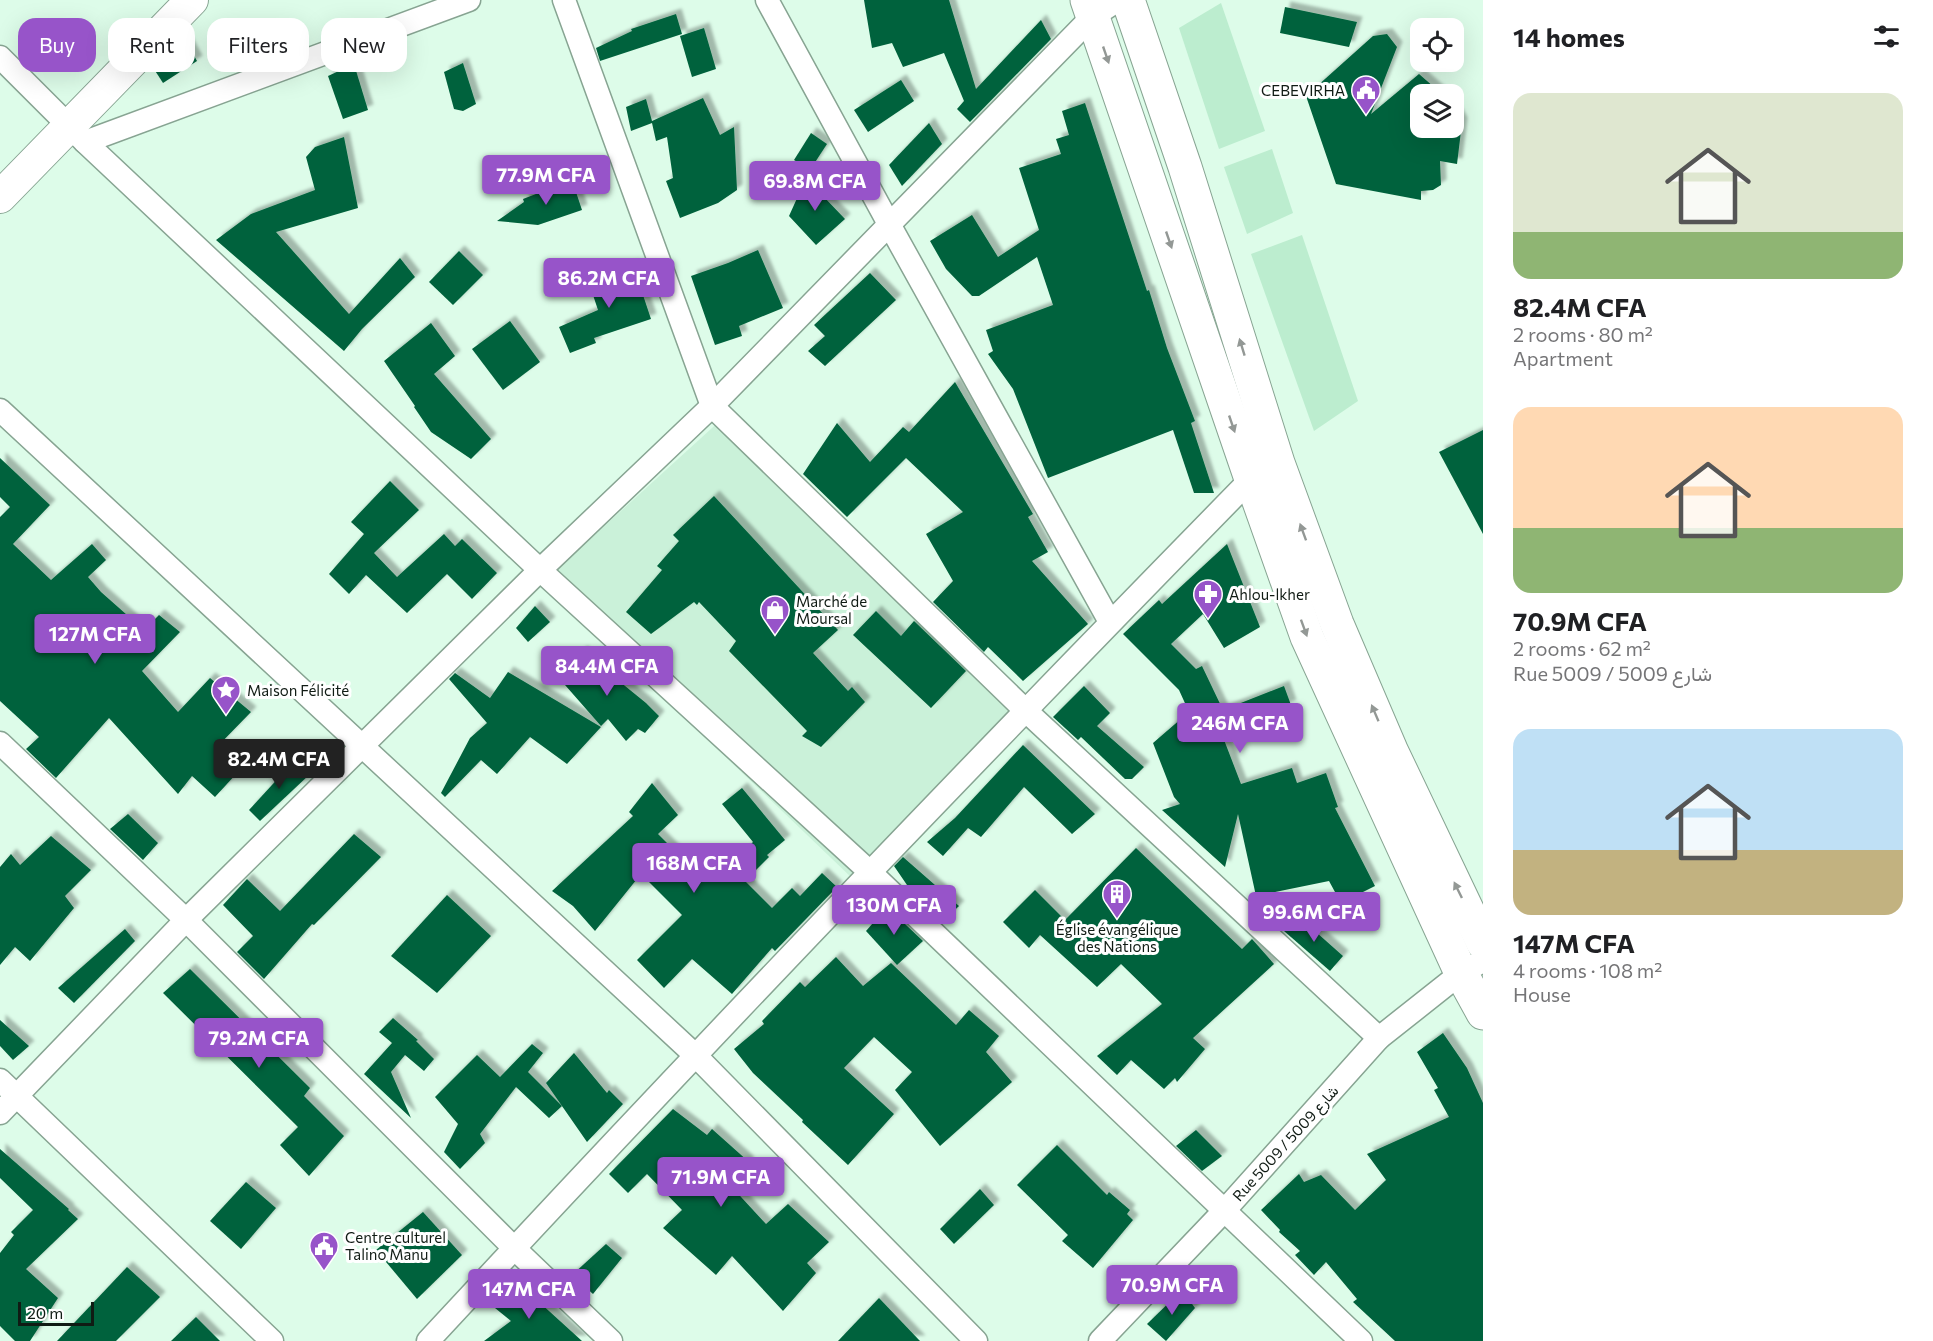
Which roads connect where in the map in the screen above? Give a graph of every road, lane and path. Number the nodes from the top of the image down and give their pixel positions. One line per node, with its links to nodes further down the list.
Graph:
1 (192, 0): 8 (street)
2 (469, 0): 8 (street)
3 (564, 0): 11 (street)
4 (767, 0): 10 (street)
5 (1128, 0): 13 (main road, one-way to 5)
6 (1099, 6): 10 (street); 13 (main road, one-way to 13)
7 (0, 57): 8 (street)
8 (78, 134): 9 (street); 14 (street)
9 (0, 196)
10 (889, 224): 11 (street); 15 (street)
11 (712, 406): 14 (street); 16 (street)
12 (0, 410): 18 (street)
13 (1264, 471): 15 (street); 21 (main road, one-way to 13); 22 (main road, one-way to 22)
14 (540, 570): 18 (street); 19 (street)
15 (1110, 622): 16 (street)
16 (1025, 710): 19 (street); 24 (street)
17 (0, 743): 20 (street)
18 (362, 746): 20 (street); 25 (street)
19 (870, 872): 25 (street); 29 (street)
20 (186, 920): 27 (street); 30 (street)
21 (1483, 943)
22 (1472, 967): 23 (main road); 24 (street, Rue 5009 / شارع 5009)
23 (1483, 1013)
24 (1379, 1038): 29 (street, Rue 5009 / شارع 5009)
25 (695, 1055): 30 (street); 34 (street)
26 (0, 1080): 27 (street)
27 (17, 1096): 28 (street); 31 (street)
28 (0, 1113)
29 (1224, 1211): 35 (street, Rue 5009 / شارع 5009); 36 (street)
30 (514, 1248): 32 (street); 33 (street)
31 (272, 1341)
32 (428, 1341)
33 (611, 1341)
34 (976, 1341)
35 (1100, 1341)
36 (1361, 1341)

